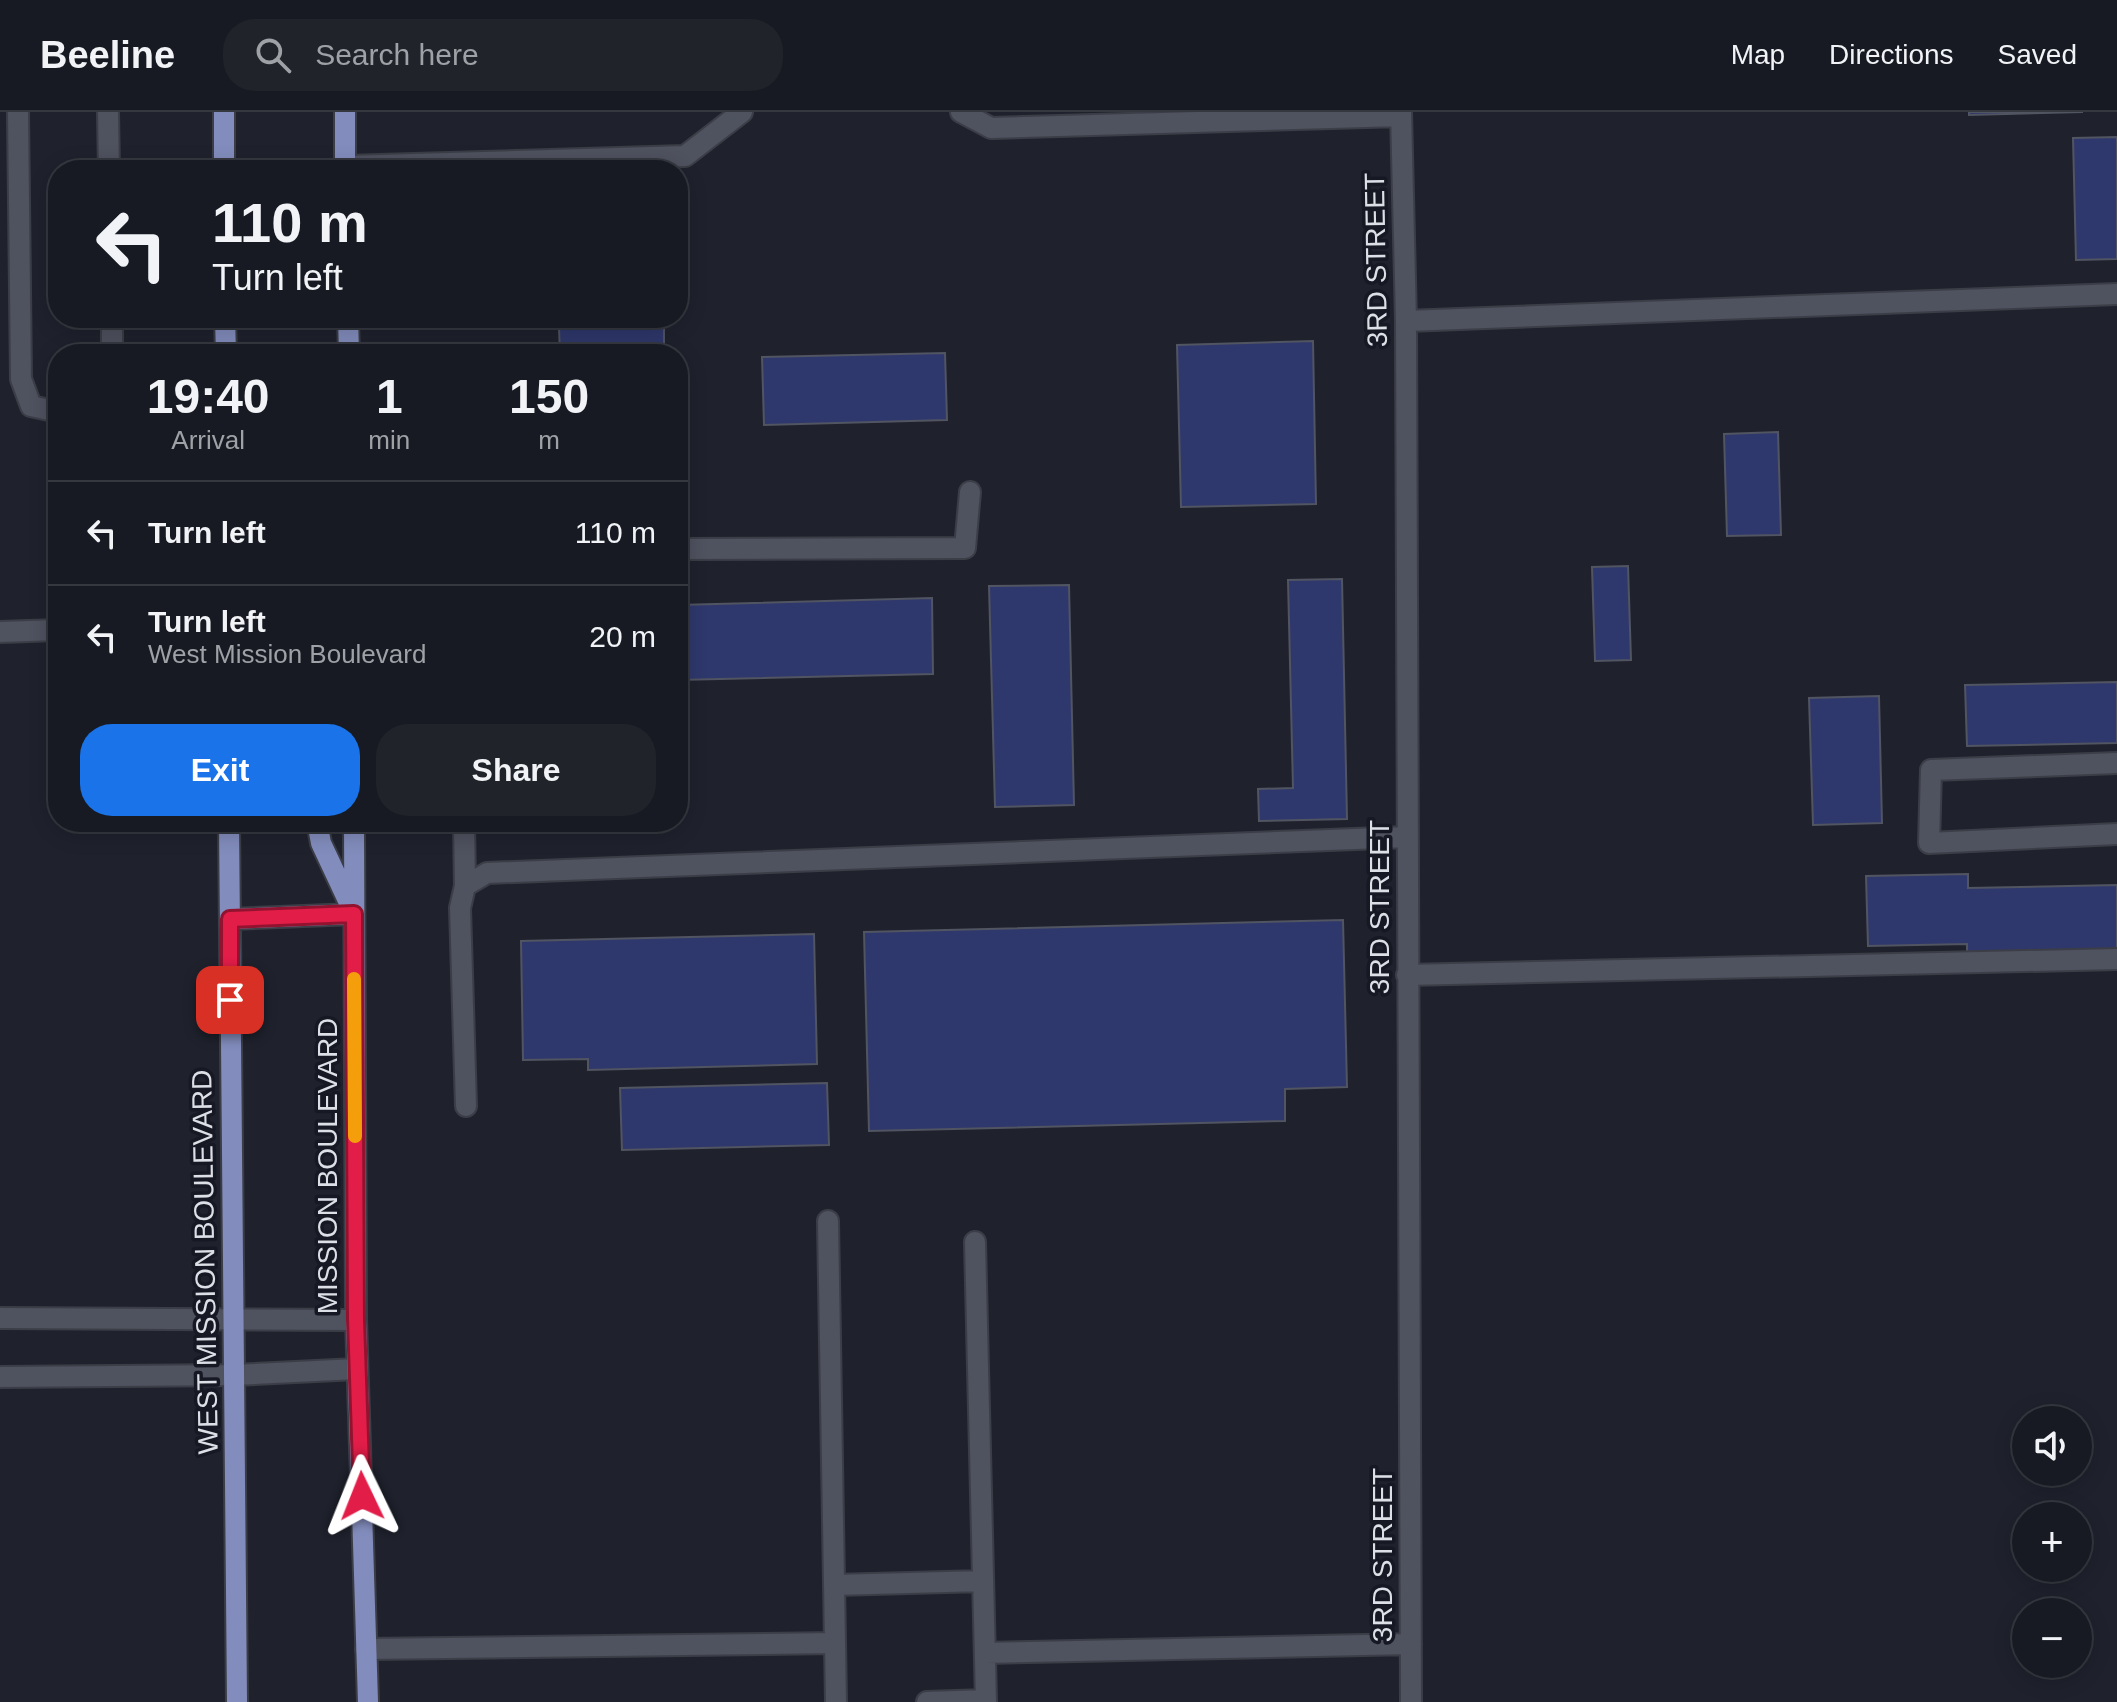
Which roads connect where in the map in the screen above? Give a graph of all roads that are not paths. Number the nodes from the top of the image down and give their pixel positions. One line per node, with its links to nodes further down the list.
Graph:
1 (18, 112): 14 (street)
2 (108, 112): 8 (street)
3 (224, 112): 9 (main road)
4 (345, 112): 10 (main road)
5 (742, 112): 11 (street)
6 (961, 112): 7 (street)
7 (1401, 114): 13 (street, 3RD STREET)
8 (109, 160)
9 (224, 160)
10 (345, 160)
11 (572, 160)
12 (2117, 294): 13 (street)
13 (1406, 321): 25 (street, 3RD STREET)
14 (48, 410)
15 (970, 492): 16 (street)
16 (688, 549)
17 (48, 630): 18 (street)
18 (0, 632)
19 (2117, 763): 24 (street)
20 (229, 832): 28 (main road, WEST MISSION BOULEVARD)
21 (319, 832): 27 (main road)
22 (354, 832): 27 (main road, MISSION BOULEVARD)
23 (464, 832): 26 (street)
24 (2117, 834)
25 (1407, 837): 26 (street); 30 (street, 3RD STREET)
26 (465, 886): 31 (street)
27 (354, 914): 28 (main road); 36 (main road, MISSION BOULEVARD)
28 (230, 919): 34 (main road, WEST MISSION BOULEVARD)
29 (2117, 959): 30 (street)
30 (1407, 975): 43 (street, 3RD STREET)
31 (466, 1106)
32 (828, 1221): 41 (street)
33 (975, 1242): 40 (street)
34 (233, 1317): 35 (street); 36 (street); 38 (main road, WEST MISSION BOULEVARD)
35 (0, 1318)
36 (356, 1320): 37 (main road, MISSION BOULEVARD)
37 (357, 1369): 38 (street); 44 (main road, MISSION BOULEVARD)
38 (234, 1375): 39 (street); 47 (main road, WEST MISSION BOULEVARD)
39 (0, 1377)
40 (983, 1581): 41 (street); 45 (street)
41 (834, 1585): 42 (street)
42 (835, 1643): 44 (street); 49 (street)
43 (1411, 1644): 45 (street); 51 (street, 3RD STREET)
44 (366, 1649): 48 (main road, MISSION BOULEVARD)
45 (985, 1653): 46 (street)
46 (986, 1701): 50 (street)
47 (237, 1702)
48 (368, 1702)
49 (836, 1702)
50 (927, 1702)
51 (1411, 1702)

